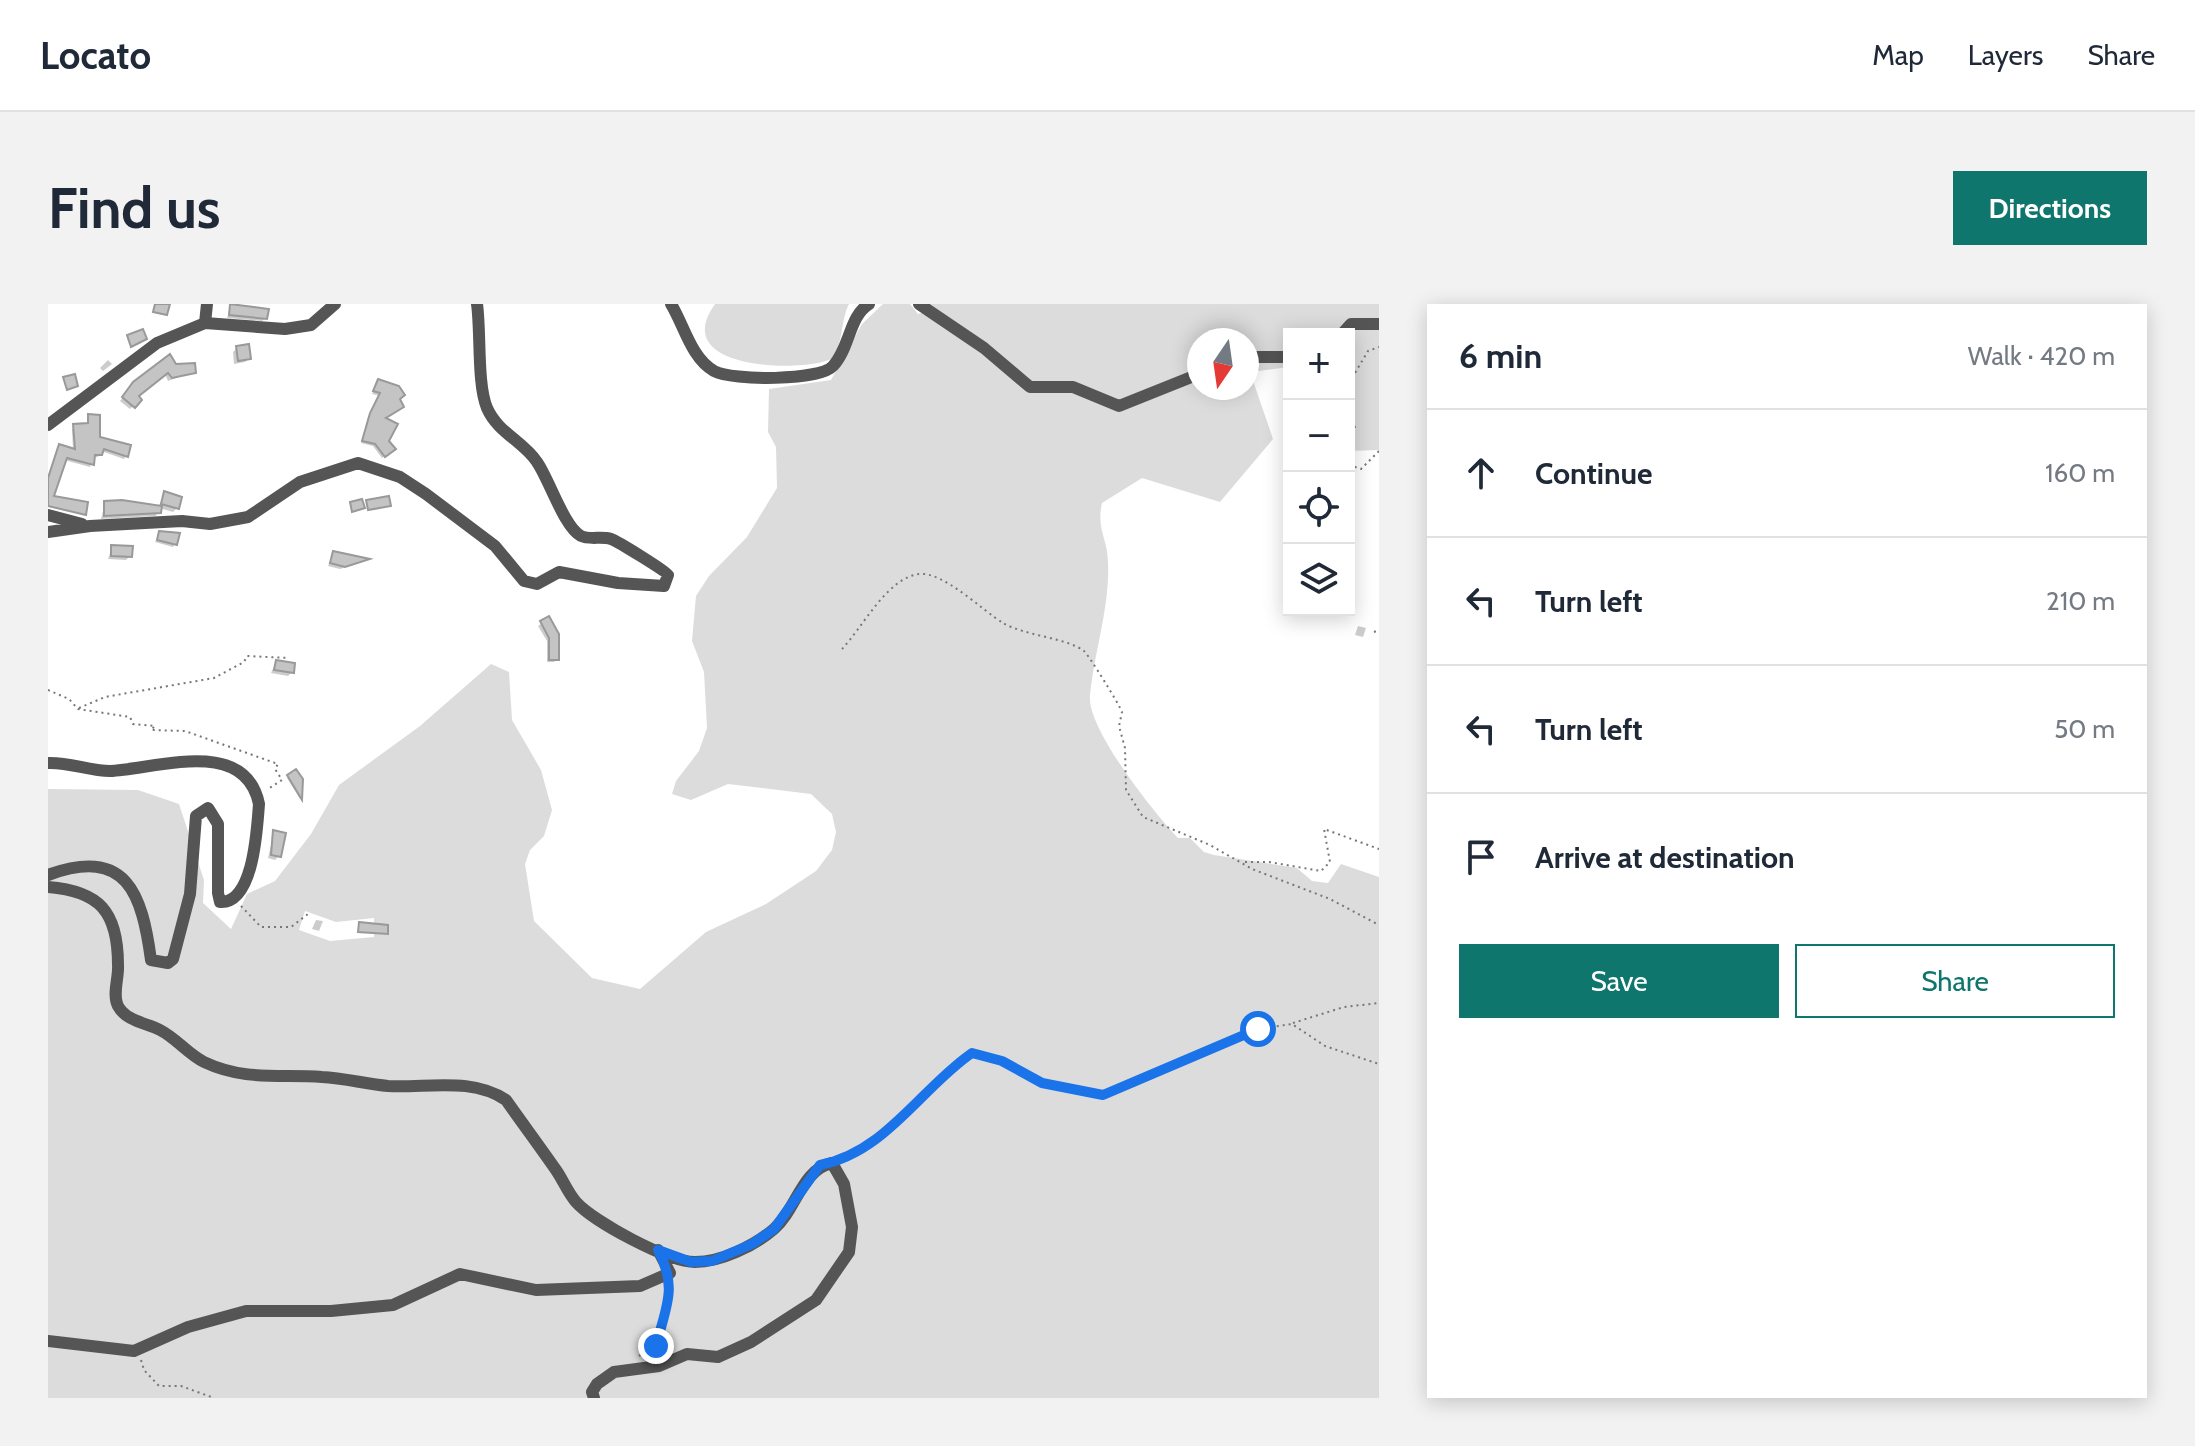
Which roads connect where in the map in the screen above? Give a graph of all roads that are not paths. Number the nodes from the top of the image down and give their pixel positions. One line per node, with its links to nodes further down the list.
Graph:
1 (207, 304): 7 (street)
2 (335, 304): 7 (street)
3 (477, 304): 15 (street)
4 (671, 304): 5 (street)
5 (869, 304)
6 (919, 304): 12 (street)
7 (205, 323): 13 (street)
8 (1379, 324): 9 (street)
9 (1347, 328)
10 (1259, 357): 11 (street)
11 (1283, 357)
12 (1187, 379)
13 (48, 425)
14 (48, 515): 15 (street)
15 (90, 526): 16 (street)
16 (48, 532)
17 (48, 763): 18 (street)
18 (48, 875)
19 (48, 887): 20 (street)
20 (658, 1250): 21 (street); 22 (street)
21 (48, 1341)
22 (594, 1398)

